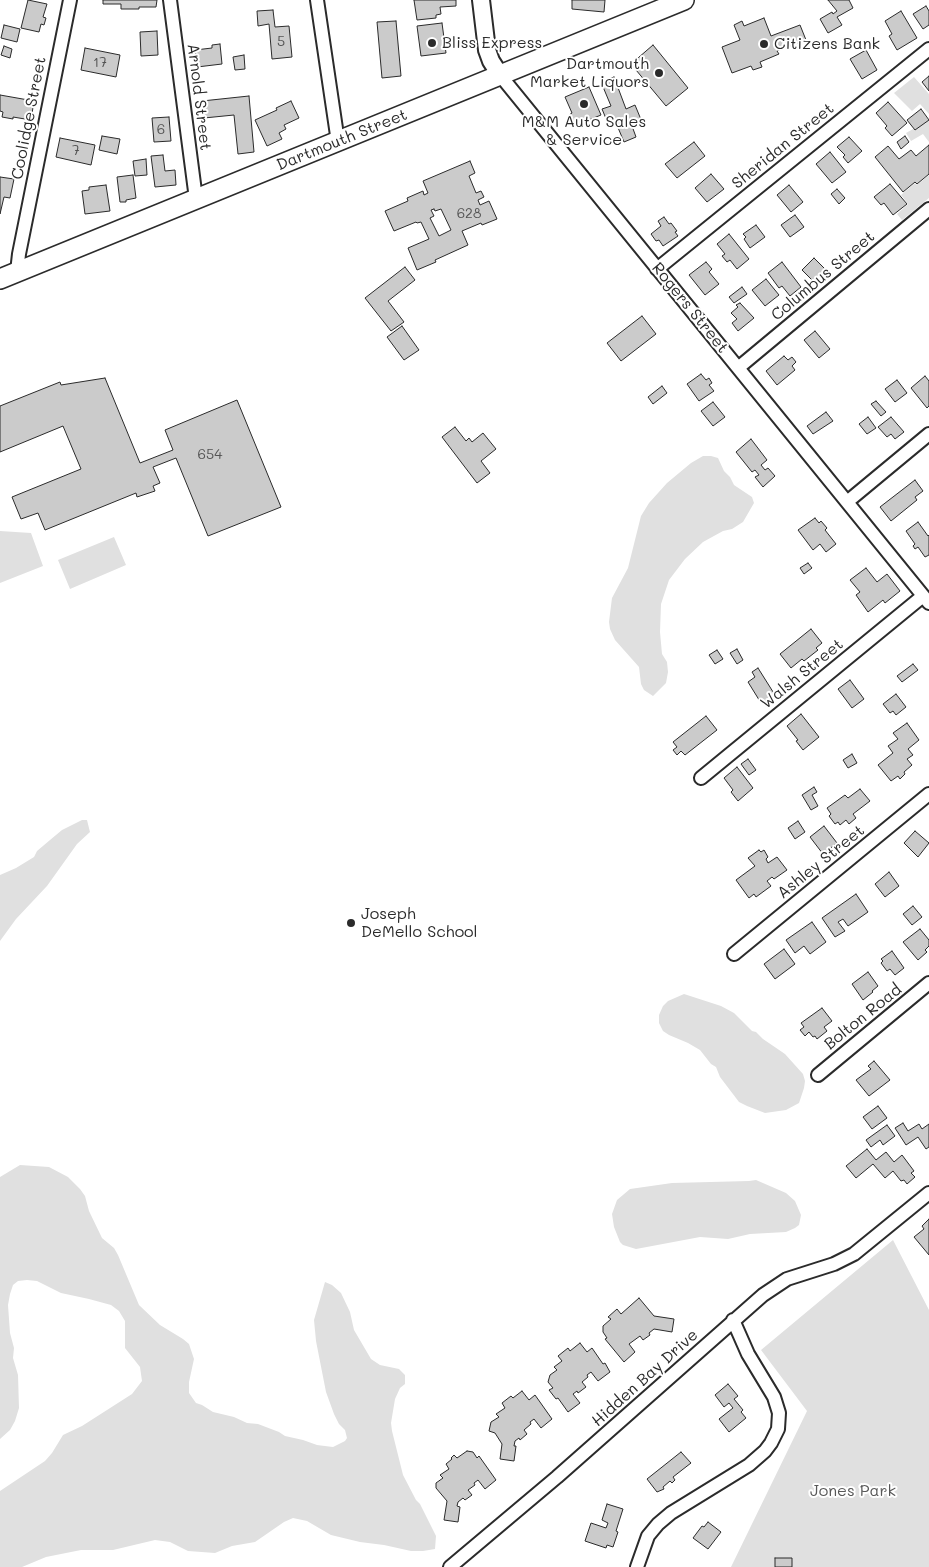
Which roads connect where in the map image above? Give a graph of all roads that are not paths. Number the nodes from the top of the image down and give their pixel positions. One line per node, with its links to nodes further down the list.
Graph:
1 (70, 0): 13 (street, Coolidge Street)
2 (170, 0): 10 (street, Arnold Street)
3 (318, 0): 9 (street)
4 (481, 0): 8 (street, Rogers Street)
5 (684, 0): 6 (main road, Dartmouth Street)
6 (656, 5): 8 (main road, Dartmouth Street)
7 (929, 49): 12 (street, Sheridan Street)
8 (500, 75): 9 (main road, Dartmouth Street); 12 (street, Rogers Street)
9 (338, 142): 10 (main road, Dartmouth Street)
10 (196, 199): 13 (main road, Dartmouth Street)
11 (929, 209): 14 (street, Columbus Street)
12 (658, 269): 14 (street, Rogers Street)
13 (8, 276)
14 (738, 368): 16 (street, Rogers Street)
15 (929, 434): 16 (street)
16 (847, 502): 17 (street, Rogers Street)
17 (926, 599): 18 (street, Walsh Street)
18 (701, 778)
19 (929, 794): 20 (street, Ashley Street)
20 (734, 954)
21 (929, 983): 22 (street, Bolton Road)
22 (818, 1075)
23 (929, 1193): 24 (street, Hidden Bay Drive)
24 (733, 1320): 25 (street, Hidden Bay Drive); 26 (street)
25 (450, 1567)
26 (637, 1567)

